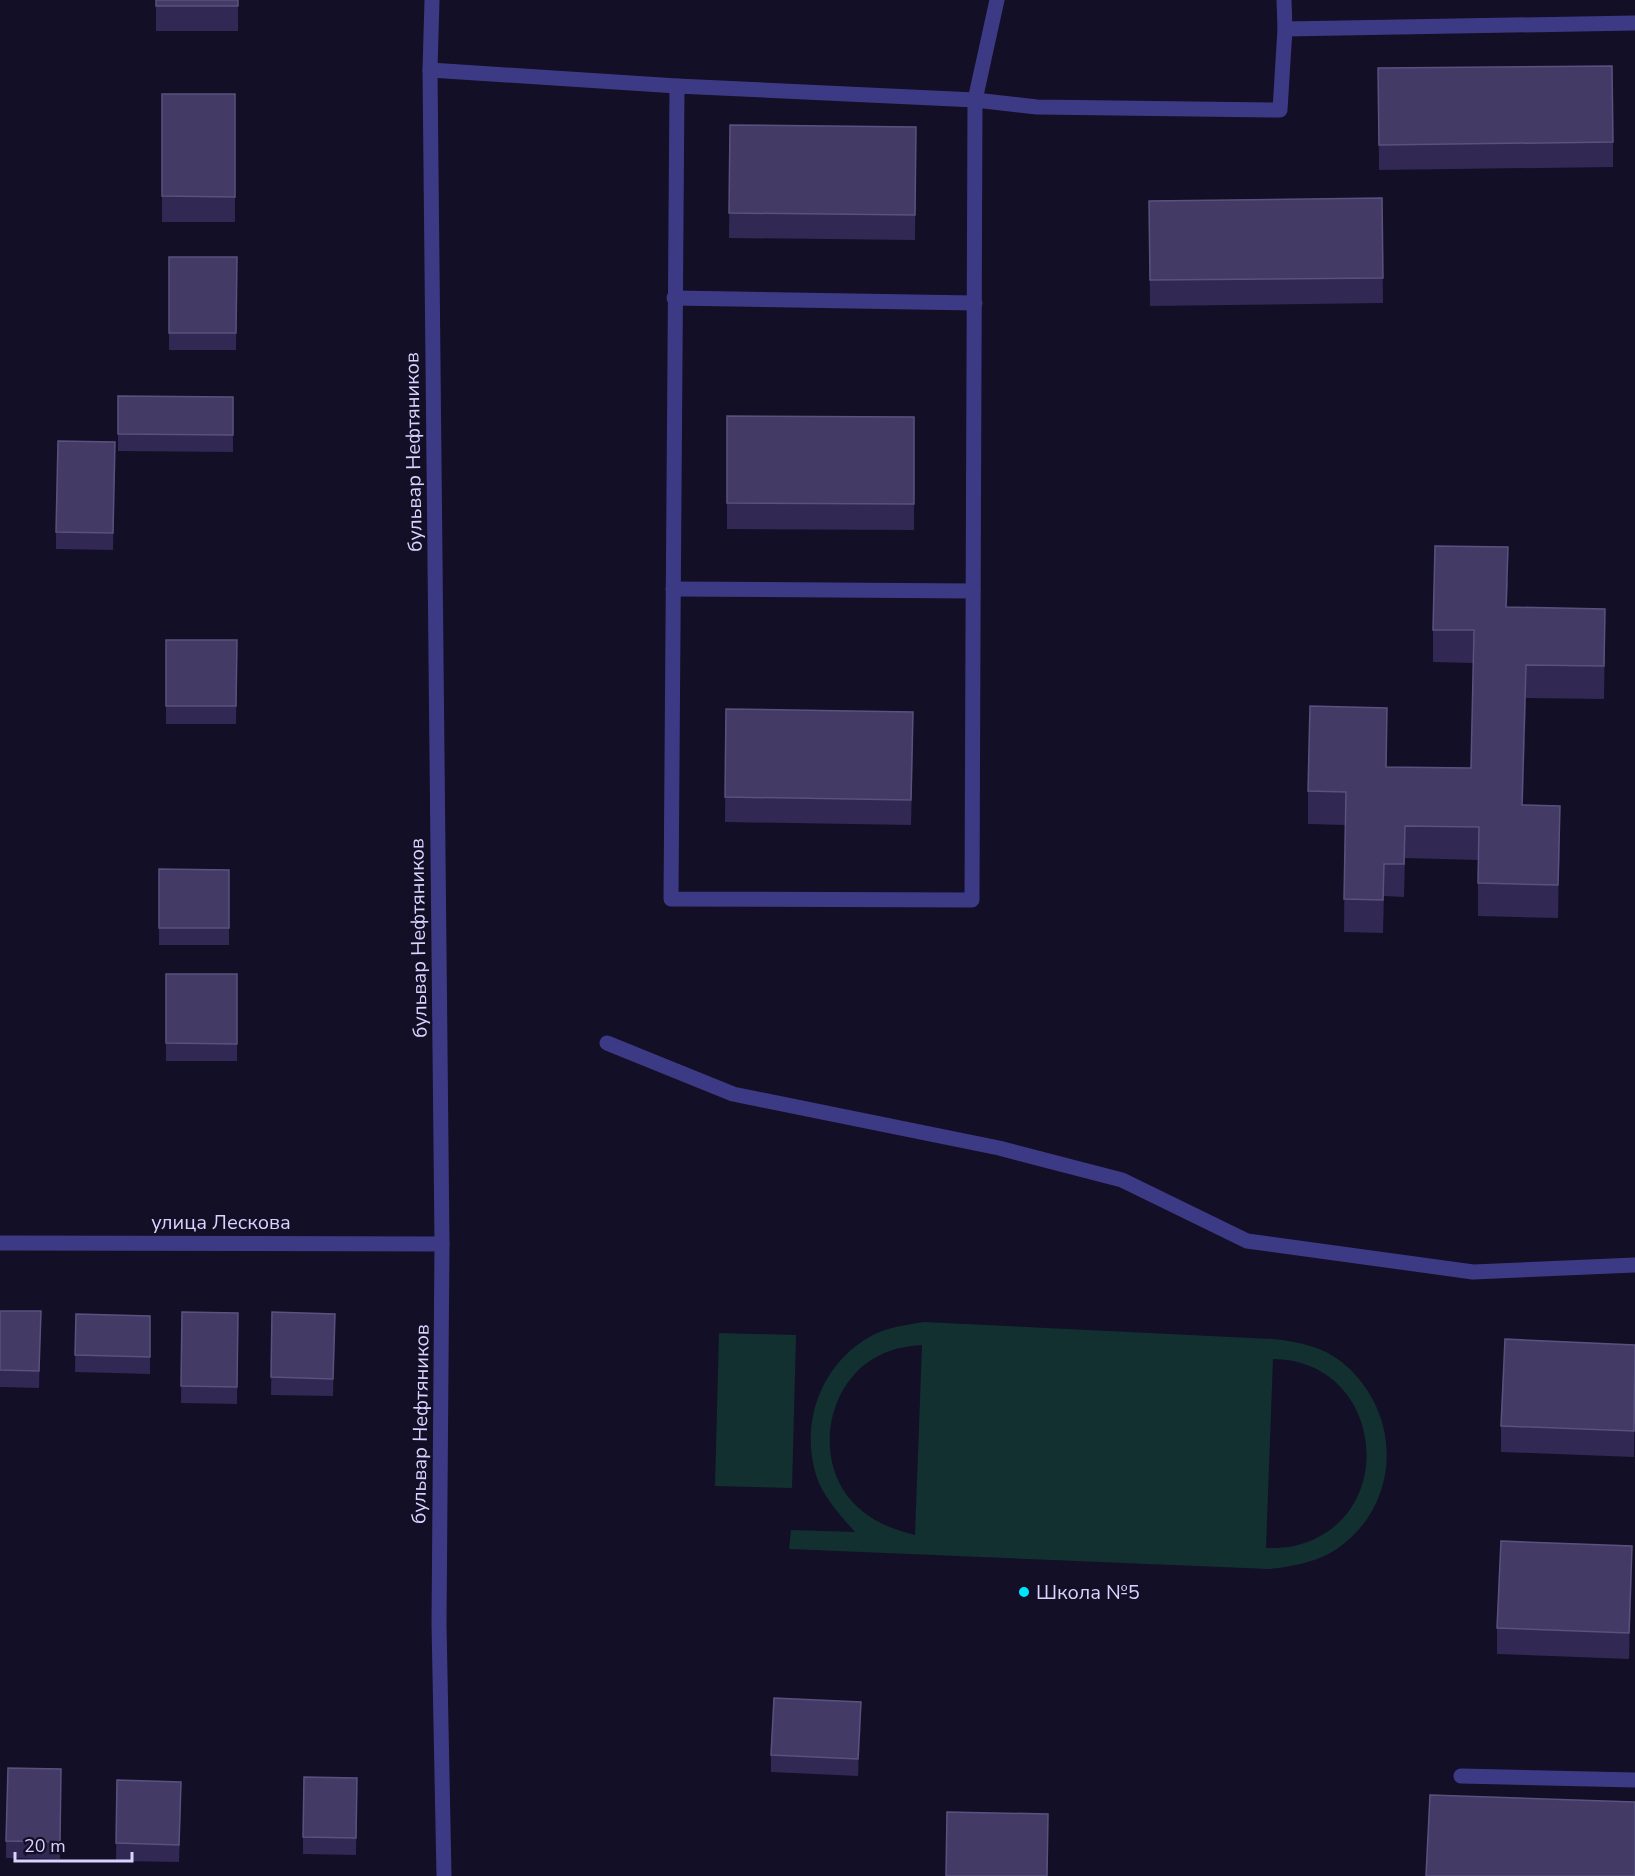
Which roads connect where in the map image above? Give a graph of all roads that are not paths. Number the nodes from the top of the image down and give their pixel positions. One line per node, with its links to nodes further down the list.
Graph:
1 (432, 0): 6 (street, бульвар Нефтяников)
2 (997, 0): 8 (street)
3 (1284, 0): 5 (street)
4 (1635, 23): 5 (street)
5 (1285, 29): 8 (street)
6 (430, 70): 7 (street); 15 (street, бульвар Нефтяников)
7 (676, 86): 8 (street); 9 (street)
8 (975, 100): 10 (street)
9 (674, 298): 10 (street); 11 (street)
10 (975, 303): 12 (street)
11 (673, 590): 12 (street); 12 (street)
12 (973, 591)
13 (607, 1043): 16 (street)
14 (0, 1243): 15 (street, улица Лескова)
15 (442, 1244): 19 (street, бульвар Нефтяников)
16 (1635, 1265)
17 (1461, 1776): 18 (street)
18 (1635, 1780)
19 (444, 1876)

